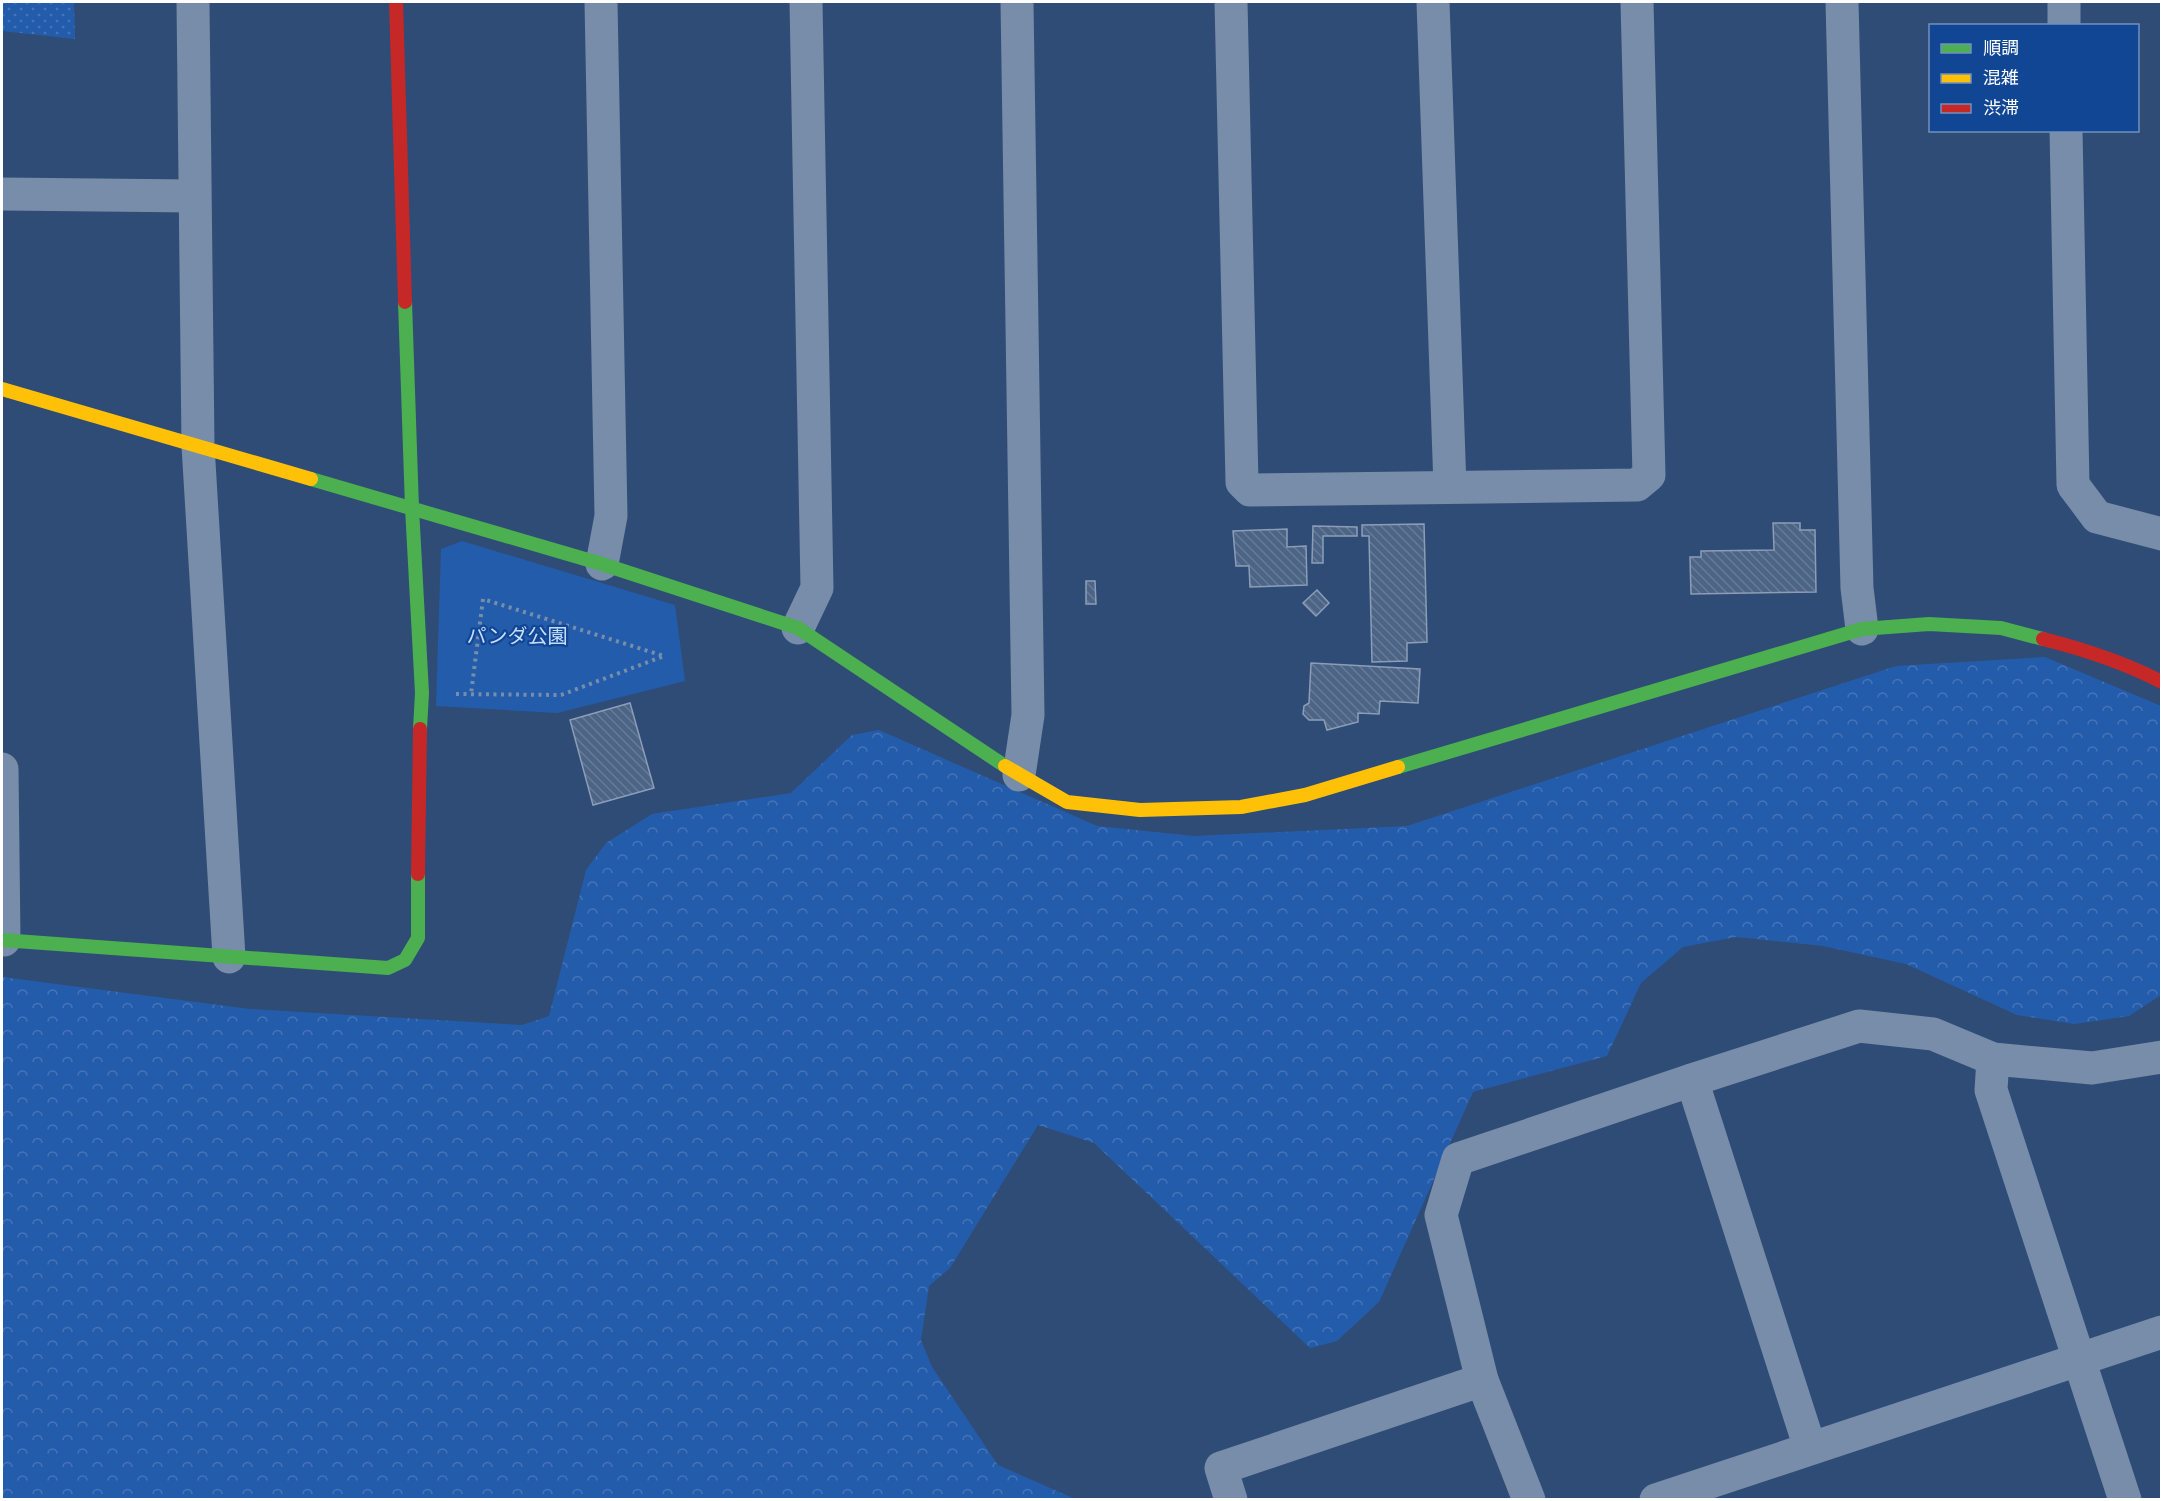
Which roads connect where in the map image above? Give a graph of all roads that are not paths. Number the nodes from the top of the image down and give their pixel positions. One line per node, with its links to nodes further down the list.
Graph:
1 (193, 2): 14 (street)
2 (396, 2): 18 (street)
3 (601, 2): 20 (street)
4 (806, 2): 21 (street)
5 (1017, 2): 25 (street)
6 (1231, 2): 17 (street)
7 (1433, 2): 17 (street)
8 (1637, 2): 17 (street)
9 (1842, 2): 22 (street)
10 (2064, 2): 11 (street)
11 (2064, 24)
12 (2066, 132): 19 (street)
13 (2, 194): 14 (street)
14 (194, 196): 16 (street)
15 (2, 388): 16 (street)
16 (198, 446): 18 (street); 27 (street)
17 (1450, 487)
18 (412, 508): 20 (street); 27 (street)
19 (2162, 534)
20 (602, 564): 21 (street)
21 (798, 628): 25 (street)
22 (1862, 629): 23 (street); 25 (street)
23 (2162, 682)
24 (2, 769): 26 (street)
25 (1019, 775)
26 (3, 940): 27 (street)
27 (230, 957)
28 (2162, 1057): 29 (street)
29 (1992, 1059): 30 (street); 32 (street)
30 (1692, 1080): 33 (street); 34 (street)
31 (2162, 1332): 32 (street)
32 (2080, 1359): 34 (street); 38 (street)
33 (1482, 1380): 35 (street); 36 (street)
34 (1810, 1448): 37 (street)
35 (1231, 1500)
36 (1529, 1500)
37 (1656, 1500)
38 (2125, 1500)

